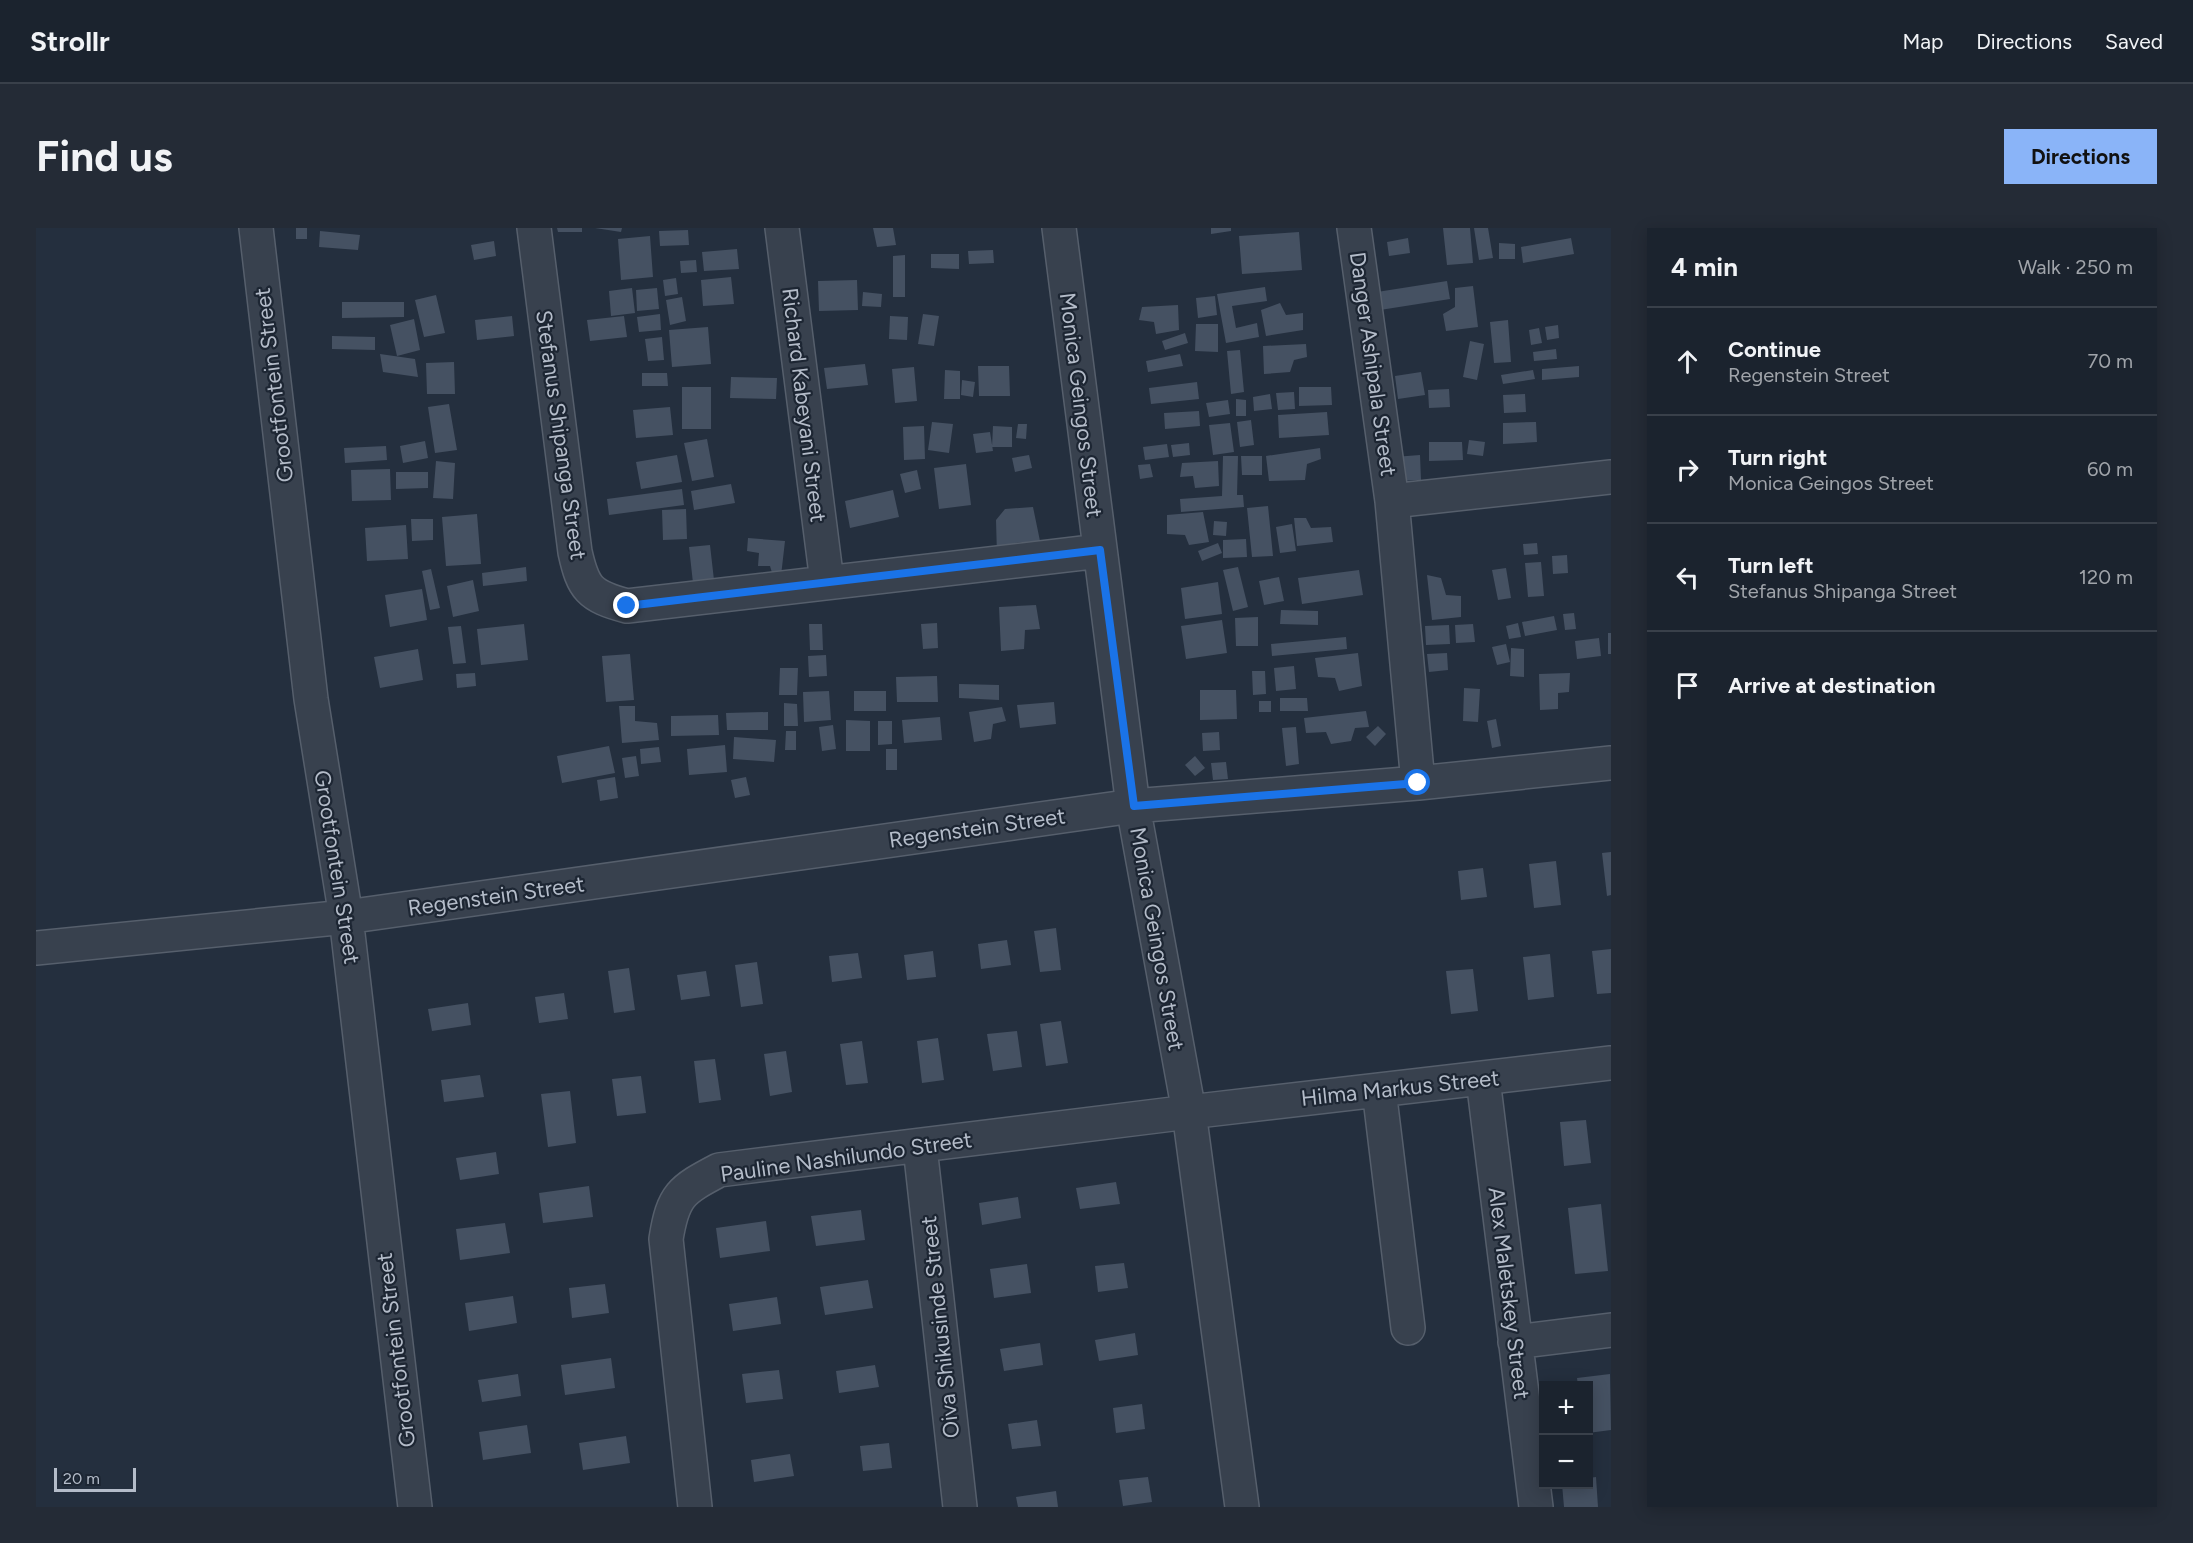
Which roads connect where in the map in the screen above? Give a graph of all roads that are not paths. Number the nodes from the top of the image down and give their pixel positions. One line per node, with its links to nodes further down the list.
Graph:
1 (256, 228): 13 (street, Grootfontein Street)
2 (534, 228): 9 (street, Stefanus Shipanga Street)
3 (782, 228): 9 (street, Richard Kabeyani Street)
4 (1059, 228): 8 (street, Monica Geingos Street)
5 (1354, 228): 7 (street, Danger Ashipala Street)
6 (1611, 477): 7 (street, Danger Ashipala Street)
7 (1392, 501): 11 (street, Danger Ashipala Street)
8 (1100, 550): 9 (street, Stefanus Shipanga Street); 12 (street, Monica Geingos Street)
9 (827, 582)
10 (1611, 763): 11 (street, Regenstein Street)
11 (1418, 783): 12 (street, Regenstein Street)
12 (1134, 806): 13 (street, Regenstein Street); 18 (street, Monica Geingos Street)
13 (346, 916): 14 (street, Regenstein Street); 23 (street, Grootfontein Street)
14 (36, 948)
15 (1611, 1063): 16 (street, Hilma Markus Street)
16 (1483, 1079): 17 (street, Hilma Markus Street); 22 (street, Alex Maletskey Street)
17 (1379, 1090): 18 (street, Hilma Markus Street); 20 (street)
18 (1189, 1112): 19 (street, Pauline Nashilundo Street); 26 (street, Monica Geingos Street)
19 (920, 1147): 24 (street, Pauline Nashilundo Street); 25 (street, Oiva Shikusinde Street)
20 (1408, 1328)
21 (1611, 1330): 22 (street)
22 (1515, 1342): 27 (street, Alex Maletskey Street)
23 (415, 1507)
24 (695, 1507)
25 (960, 1507)
26 (1242, 1507)
27 (1536, 1507)

